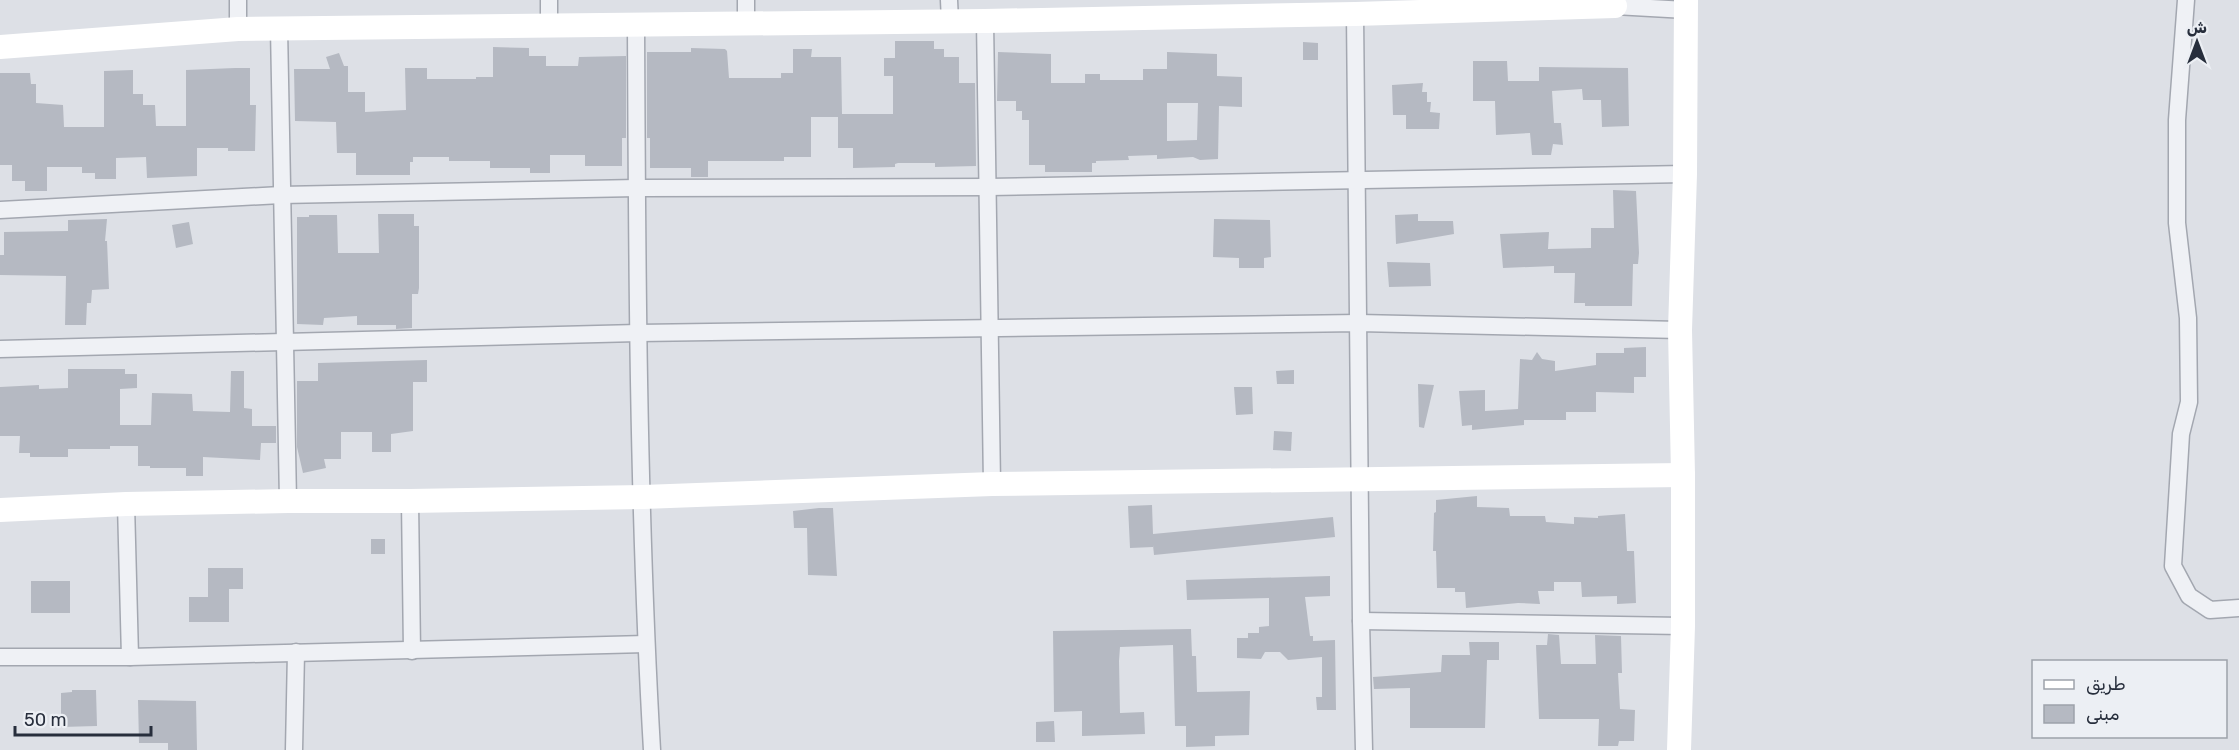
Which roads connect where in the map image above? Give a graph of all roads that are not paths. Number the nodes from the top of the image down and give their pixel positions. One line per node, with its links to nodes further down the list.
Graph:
1 (238, 0): 14 (street)
2 (549, 0): 12 (street)
3 (2186, 0): 36 (street)
4 (1613, 3): 5 (street); 9 (street)
5 (1686, 5): 16 (street)
6 (1264, 8): 9 (street); 10 (street)
7 (950, 10): 8 (street); 10 (street)
8 (746, 12): 11 (street)
9 (1355, 14): 17 (street)
10 (985, 21): 18 (street)
11 (636, 24): 12 (street); 19 (street)
12 (549, 25): 13 (street)
13 (279, 28): 14 (street); 20 (street)
14 (238, 29): 15 (street)
15 (0, 47)
16 (1685, 174): 17 (street); 24 (street)
17 (1358, 179): 18 (street); 22 (street)
18 (988, 187): 19 (street); 23 (street)
19 (637, 188): 20 (street); 25 (street)
20 (281, 195): 21 (street); 26 (street)
21 (0, 210)
22 (1359, 323): 23 (street); 24 (street); 29 (street)
23 (991, 329): 25 (street); 30 (street)
24 (1680, 330): 28 (street)
25 (638, 333): 26 (street); 31 (street)
26 (284, 342): 27 (street); 32 (street)
27 (0, 349)
28 (1683, 475): 29 (street); 38 (street)
29 (1361, 481): 30 (street); 37 (street)
30 (992, 484): 31 (street)
31 (643, 497): 33 (street); 39 (street)
32 (288, 501): 33 (street); 34 (street)
33 (410, 501): 40 (street)
34 (126, 504): 35 (street); 43 (street)
35 (0, 510)
36 (2239, 608)
37 (1361, 621): 38 (street); 46 (street)
38 (1683, 626): 47 (street)
39 (646, 644): 40 (street); 45 (street)
40 (412, 651): 41 (street)
41 (296, 652): 43 (street); 44 (street)
42 (0, 657): 43 (street)
43 (130, 657)
44 (294, 750)
45 (652, 750)
46 (1364, 750)
47 (1679, 750)

